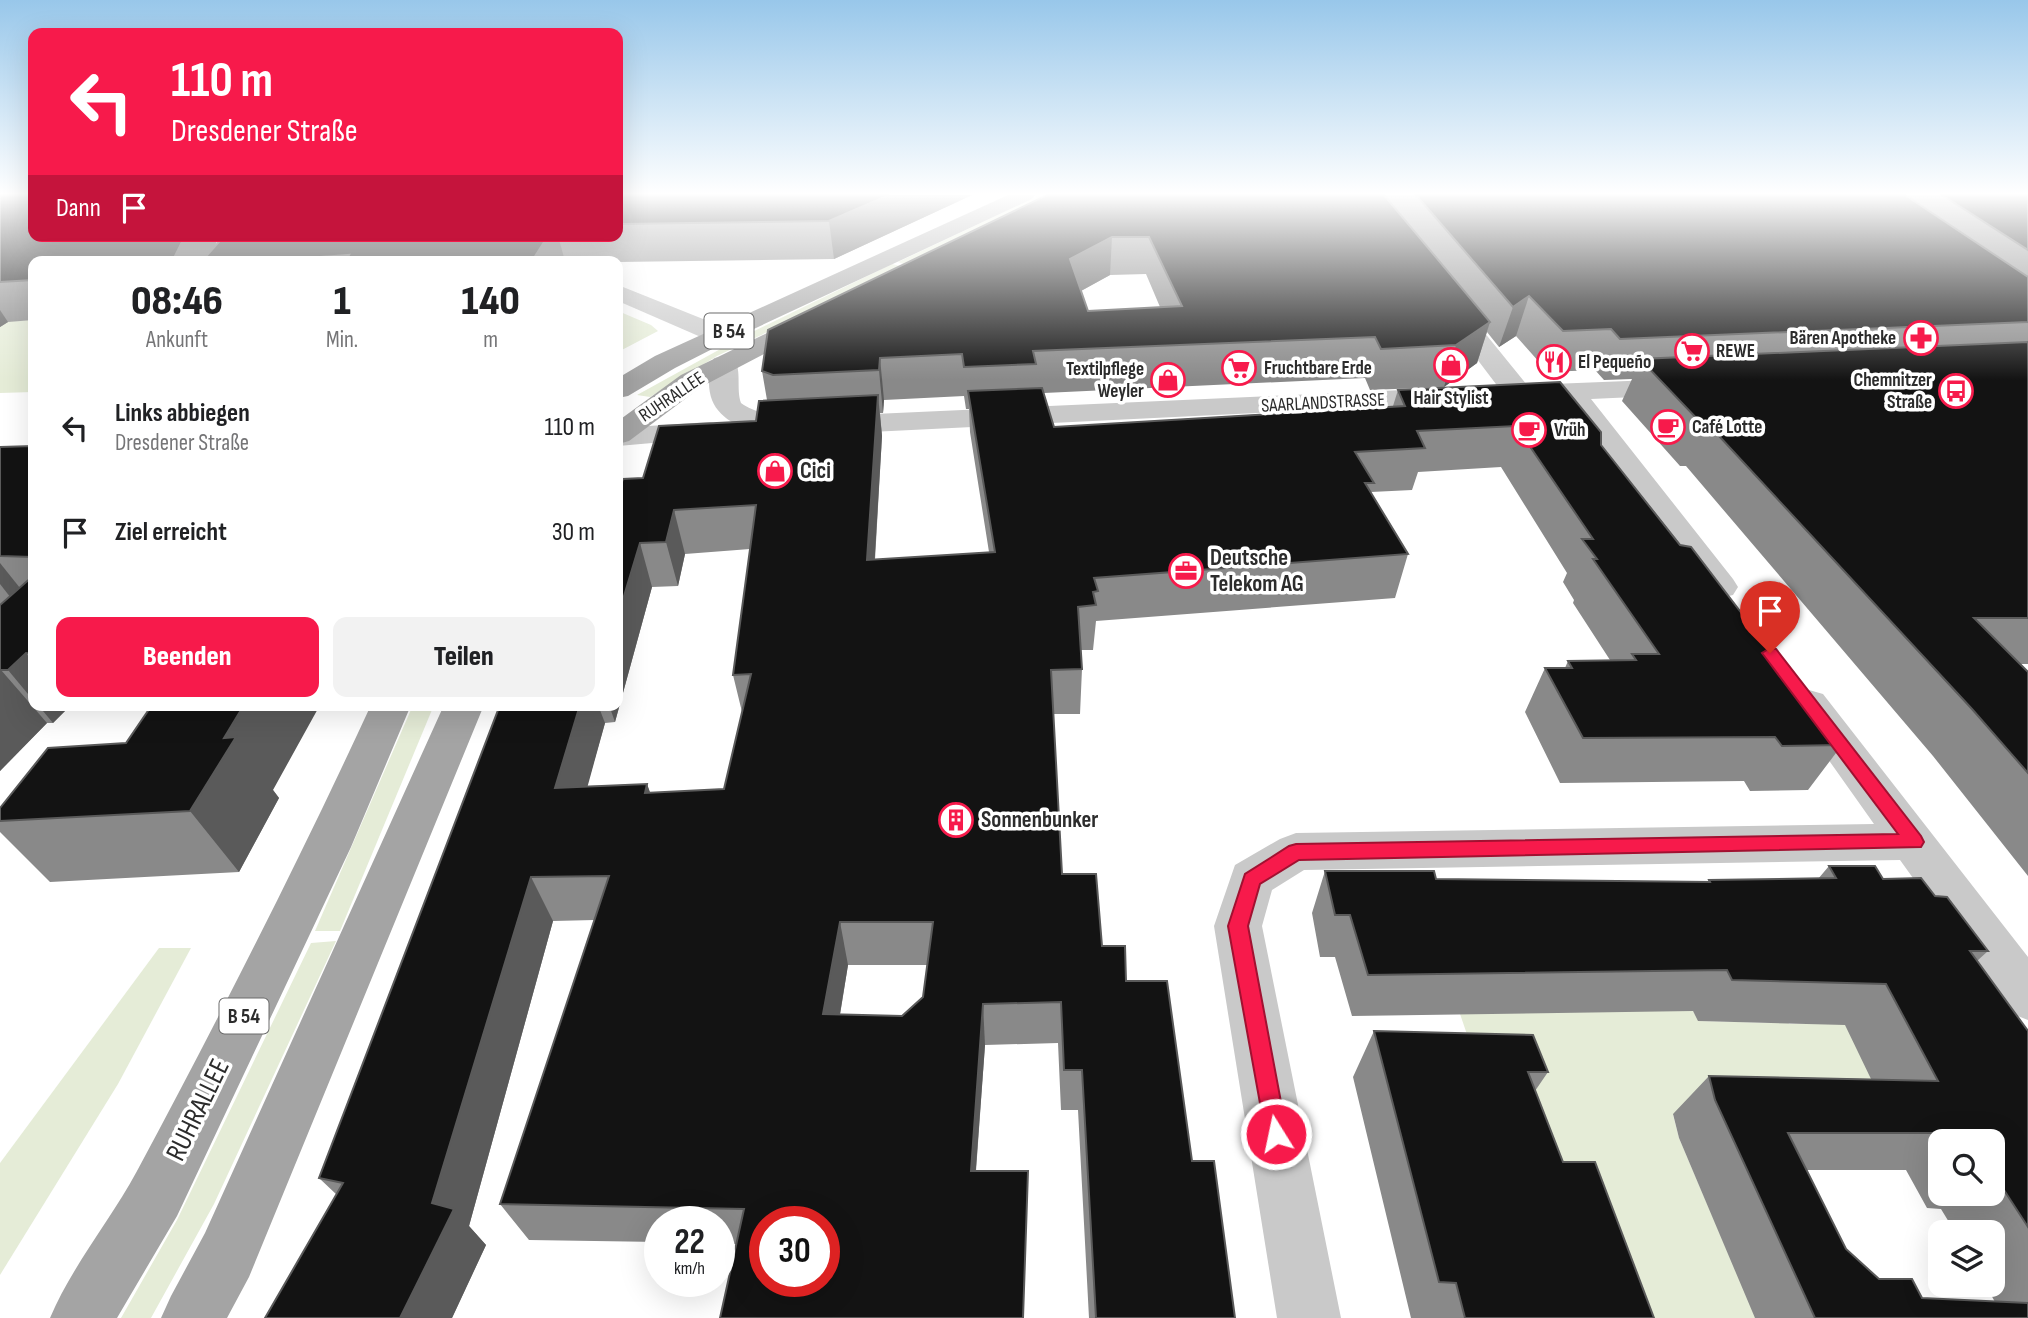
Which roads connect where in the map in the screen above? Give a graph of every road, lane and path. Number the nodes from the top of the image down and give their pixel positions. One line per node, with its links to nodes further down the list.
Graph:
1 (904, 257): 5 (main road, RUHRALLEE / B 54)
2 (928, 257): 6 (main road, RUHRALLEE / B 54)
3 (1435, 286): 10 (street)
4 (623, 294): 5 (street)
5 (719, 335): 8 (main road, RUHRALLEE / B 54)
6 (724, 364): 11 (street); 12 (main road, RUHRALLEE / B 54)
7 (1710, 385): 9 (street, SAARLANDSTRASSE)
8 (623, 387)
9 (1570, 392): 10 (street, SAARLANDSTRASSE); 14 (street)
10 (1519, 394): 11 (street, SAARLANDSTRASSE)
11 (774, 428): 13 (street, SAARLANDSTRASSE)
12 (623, 432)
13 (623, 436)
14 (1740, 614)
15 (1790, 679): 18 (street)
16 (388, 711): 20 (main road, RUHRALLEE / B 54)
17 (461, 711): 21 (main road)
18 (1914, 842): 19 (street); 22 (street)
19 (2028, 997)
20 (82, 1318)
21 (193, 1318)
22 (1309, 1318)

